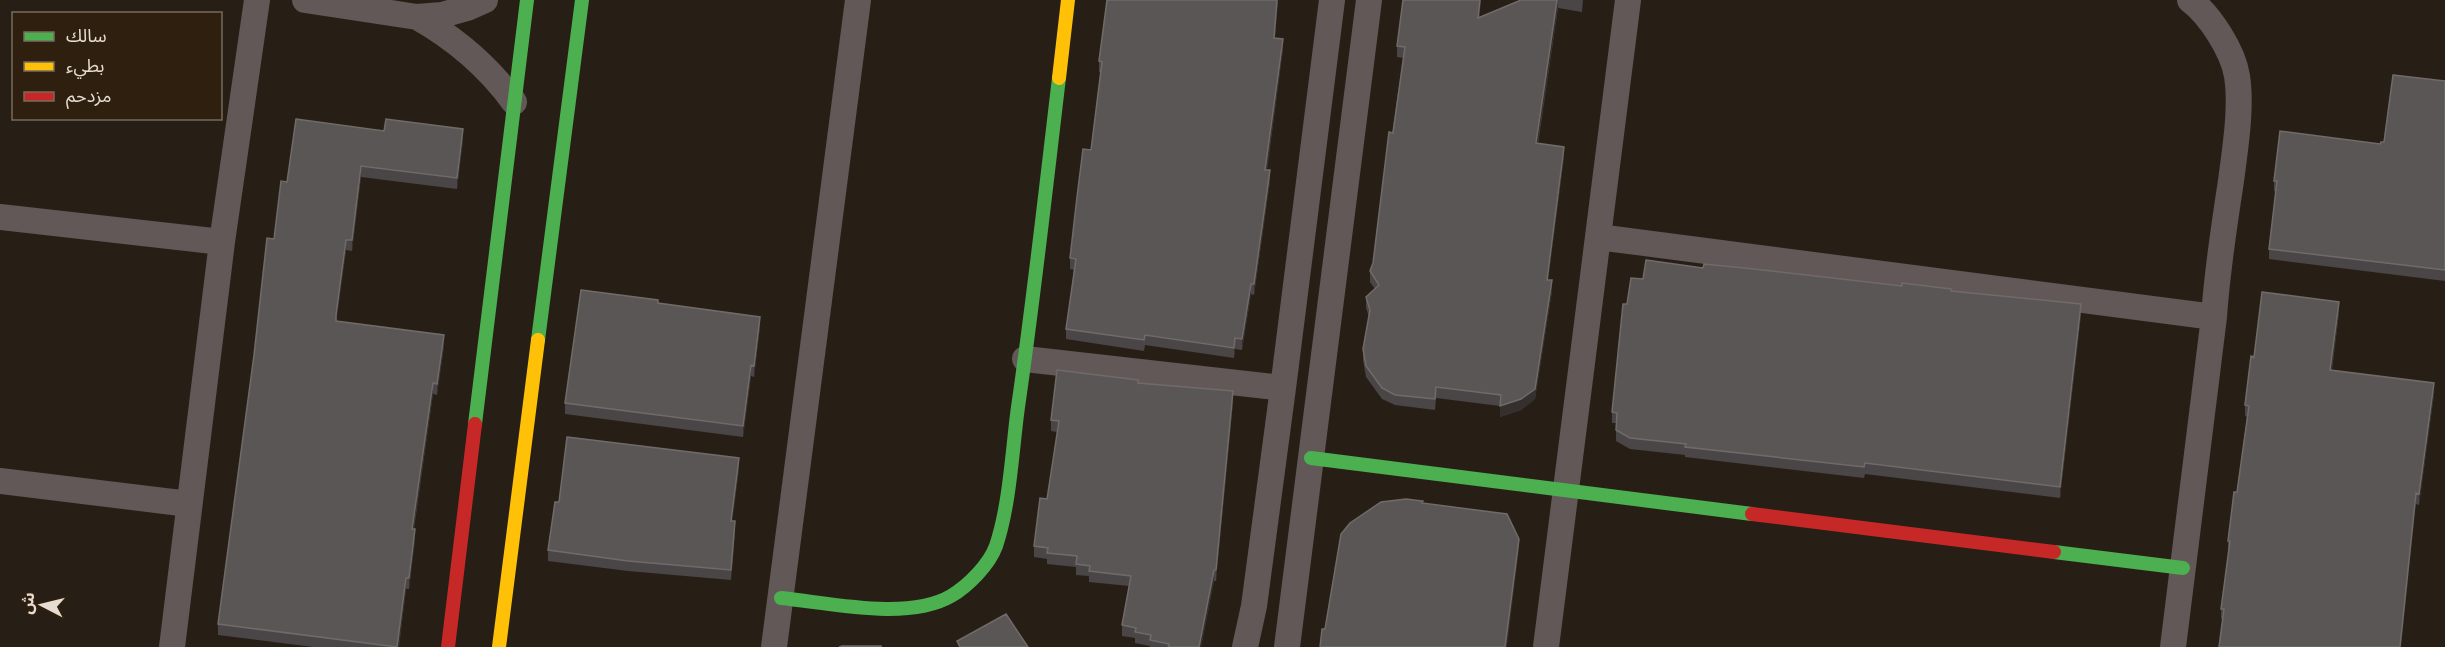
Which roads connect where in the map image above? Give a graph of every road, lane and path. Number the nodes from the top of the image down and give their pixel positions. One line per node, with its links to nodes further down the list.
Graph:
1 (257, 0): 16 (street)
2 (304, 0): 12 (street)
3 (485, 0): 12 (street)
4 (527, 0): 13 (street)
5 (582, 0): 28 (street)
6 (858, 0): 25 (street)
7 (1068, 0): 18 (street)
8 (1332, 0): 19 (street)
9 (1369, 0): 20 (street)
10 (1628, 0): 15 (street)
11 (2190, 0): 17 (street)
12 (417, 17): 13 (street)
13 (514, 102): 27 (street)
14 (0, 217): 16 (street)
15 (1598, 237): 17 (street); 22 (street)
16 (222, 242): 23 (street)
17 (2214, 317): 24 (street)
18 (1025, 359): 19 (street); 25 (street)
19 (1283, 388): 30 (street)
20 (1311, 458): 22 (street); 31 (street)
21 (0, 481): 23 (street)
22 (1566, 490): 24 (street); 32 (street)
23 (189, 504): 26 (street)
24 (2183, 568): 33 (street)
25 (781, 598): 29 (street)
26 (172, 647)
27 (448, 647)
28 (500, 647)
29 (774, 647)
30 (1245, 647)
31 (1287, 647)
32 (1546, 647)
33 (2173, 647)

